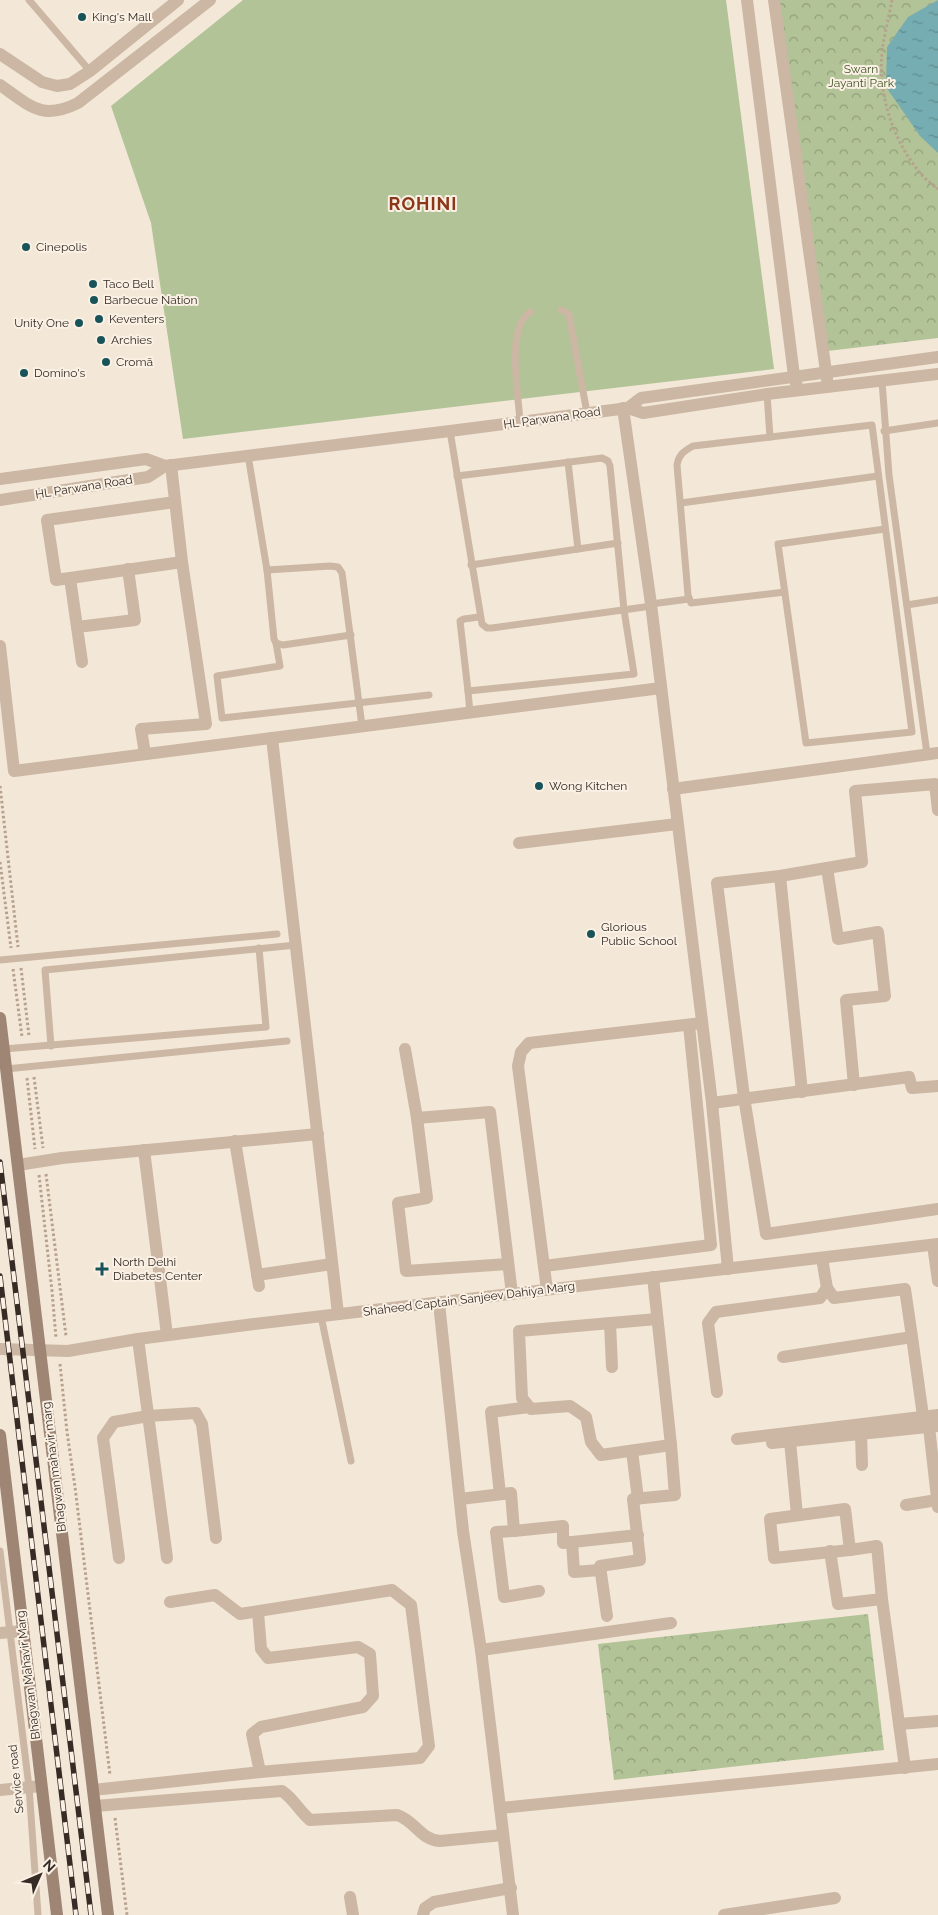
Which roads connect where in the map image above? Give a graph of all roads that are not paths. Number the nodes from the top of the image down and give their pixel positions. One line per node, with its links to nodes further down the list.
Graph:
1 (29, 0): 7 (lane)
2 (178, 0): 7 (street)
3 (210, 0): 8 (street)
4 (747, 0): 14 (street)
5 (774, 0): 12 (street)
6 (0, 54): 7 (street)
7 (90, 71)
8 (0, 85)
9 (561, 310): 20 (lane)
10 (531, 312): 21 (lane)
11 (938, 357): 12 (street)
12 (825, 372): 14 (street); 16 (street)
13 (938, 374): 15 (street, HL Parwana Road)
14 (794, 376): 17 (street); 19 (street)
15 (882, 381): 16 (street, HL Parwana Road); 23 (lane)
16 (828, 386): 17 (street, HL Parwana Road)
17 (798, 390): 18 (street, HL Parwana Road)
18 (767, 394): 19 (street, HL Parwana Road); 25 (lane)
19 (626, 408): 20 (street, HL Parwana Road); 46 (street)
20 (587, 413): 21 (street, HL Parwana Road)
21 (520, 422): 24 (street, HL Parwana Road)
22 (938, 423): 23 (lane)
23 (884, 431): 47 (lane)
24 (450, 432): 26 (street, HL Parwana Road); 29 (lane)
25 (770, 437): 30 (lane); 34 (lane)
26 (248, 455): 28 (street, HL Parwana Road); 41 (lane)
27 (568, 462): 29 (lane); 36 (lane); 37 (lane)
28 (168, 466): 31 (street, HL Parwana Road); 32 (street, HL Parwana Road); 33 (street)
29 (457, 476): 39 (lane)
30 (878, 476): 34 (lane); 35 (lane)
31 (0, 478)
32 (0, 500)
33 (175, 502): 38 (street); 42 (street)
34 (680, 503): 44 (lane)
35 (885, 528): 43 (lane); 43 (lane)
36 (618, 544): 37 (lane); 48 (lane)
37 (578, 549): 39 (lane)
38 (182, 562): 40 (street); 63 (street)
39 (471, 565): 49 (lane)
40 (128, 569): 42 (street); 50 (street)
41 (267, 570): 51 (lane); 52 (lane)
42 (70, 578): 50 (street)
43 (785, 592): 44 (lane)
44 (689, 599): 46 (lane)
45 (938, 600): 47 (lane)
46 (652, 605): 48 (lane); 55 (street)
47 (907, 605): 62 (lane)
48 (624, 610): 49 (lane); 56 (lane)
49 (479, 617): 56 (lane)
50 (77, 627): 54 (street)
51 (351, 635): 52 (lane); 58 (lane)
52 (276, 643): 58 (lane)
53 (0, 646): 63 (street)
54 (82, 662)
55 (661, 688): 59 (street); 64 (street)
56 (468, 692): 59 (lane)
57 (429, 695): 58 (lane)
58 (359, 703): 60 (lane)
59 (470, 713): 60 (street)
60 (362, 726): 61 (street)
61 (272, 738): 63 (street); 71 (street)
62 (933, 753): 64 (street)
63 (145, 754)
64 (673, 789): 66 (street)
65 (938, 810): 68 (street)
66 (677, 824): 67 (street); 75 (street)
67 (519, 843)
68 (827, 868): 69 (street); 82 (street)
69 (780, 876): 84 (street); 85 (street)
70 (277, 934): 73 (lane)
71 (296, 945): 72 (lane); 88 (street)
72 (259, 948): 78 (lane); 78 (lane)
73 (0, 960)
74 (0, 1018): 80 (main road, Bhagwan mahavir marg)
75 (702, 1023): 76 (street); 86 (street)
76 (689, 1024): 97 (street); 97 (street)
77 (287, 1041): 81 (lane)
78 (51, 1046): 80 (lane)
79 (405, 1048): 87 (street)
80 (4, 1049): 81 (main road, Bhagwan mahavir marg)
81 (6, 1069): 91 (main road, Bhagwan mahavir marg)
82 (854, 1085): 83 (street); 84 (street)
83 (938, 1086)
84 (802, 1092): 85 (street)
85 (744, 1097): 86 (street); 92 (street)
86 (712, 1103): 98 (street)
87 (417, 1118): 96 (street); 96 (street)
88 (318, 1134): 89 (street); 95 (street)
89 (235, 1141): 90 (street); 95 (street)
90 (144, 1150): 91 (street); 109 (street)
91 (18, 1165): 113 (main road, Bhagwan mahavir marg)
92 (938, 1209)
93 (936, 1244): 94 (street, Shaheed Captain Sanjeev Dahiya Marg); 100 (street)
94 (822, 1258): 98 (street, Shaheed Captain Sanjeev Dahiya Marg); 101 (street)
95 (332, 1264): 105 (street)
96 (508, 1264): 103 (street)
97 (544, 1266): 102 (street)
98 (728, 1269): 99 (street, Shaheed Captain Sanjeev Dahiya Marg)
99 (653, 1277): 102 (street, Shaheed Captain Sanjeev Dahiya Marg); 107 (street)
100 (938, 1281)
101 (827, 1288): 110 (street); 116 (street)
102 (547, 1290): 103 (street, Shaheed Captain Sanjeev Dahiya Marg)
103 (512, 1294): 104 (street, Shaheed Captain Sanjeev Dahiya Marg)
104 (439, 1303): 105 (street, Shaheed Captain Sanjeev Dahiya Marg); 130 (street)
105 (338, 1314): 106 (street, Shaheed Captain Sanjeev Dahiya Marg)
106 (321, 1316): 109 (street, Shaheed Captain Sanjeev Dahiya Marg); 126 (lane)
107 (657, 1318): 108 (street); 124 (street)
108 (610, 1323): 115 (street); 117 (street)
109 (167, 1335): 111 (street, Shaheed Captain Sanjeev Dahiya Marg)
110 (912, 1337): 114 (street); 120 (street)
111 (138, 1339): 113 (street, Shaheed Captain Sanjeev Dahiya Marg); 119 (street)
112 (0, 1349): 113 (street, Shaheed Captain Sanjeev Dahiya Marg)
113 (40, 1349): 161 (main road, Bhagwan mahavir marg)
114 (783, 1357)
115 (612, 1367)
116 (717, 1392)
117 (529, 1407): 125 (street); 129 (street)
118 (938, 1414): 120 (street)
119 (148, 1416): 137 (street); 142 (street); 143 (street)
120 (930, 1423): 121 (street); 123 (street); 132 (street)
121 (860, 1434): 123 (street); 127 (street)
122 (0, 1435): 128 (main road, Bhagwan Mahavir Marg)
123 (790, 1441): 134 (street)
124 (671, 1445): 125 (street); 131 (street)
125 (632, 1451): 131 (street)
126 (351, 1461)
127 (862, 1465)
128 (3, 1486): 151 (main road, Bhagwan Mahavir Marg)
129 (500, 1494): 130 (street); 135 (street)
130 (460, 1499): 153 (street)
131 (638, 1499): 136 (street)
132 (938, 1504): 133 (street)
133 (906, 1505)
134 (798, 1515): 139 (street); 141 (street)
135 (514, 1530): 138 (street); 145 (street)
136 (638, 1535): 138 (street); 144 (street)
137 (216, 1538)
138 (572, 1542): 144 (street)
139 (850, 1550): 141 (street); 146 (street)
140 (0, 1551): 152 (lane, Service road)
141 (830, 1551): 146 (street)
142 (119, 1558)
143 (167, 1558)
144 (600, 1570): 149 (street)
145 (539, 1591)
146 (882, 1599): 155 (street)
147 (170, 1602): 148 (street)
148 (258, 1612): 158 (street); 158 (street)
149 (608, 1616)
150 (671, 1623): 153 (street)
151 (23, 1631): 152 (street); 159 (main road, Bhagwan Mahavir Marg)
152 (5, 1633): 159 (lane, Service road)
153 (481, 1650): 163 (street)
154 (938, 1721): 155 (street)
155 (899, 1724): 157 (street)
156 (938, 1764): 157 (street)
157 (905, 1768): 163 (street)
158 (260, 1772): 161 (street)
159 (35, 1786): 160 (street); 168 (lane, Service road); 169 (main road, Bhagwan Mahavir Marg)
160 (0, 1790)
161 (93, 1790): 162 (main road, Bhagwan mahavir marg)
162 (95, 1806): 164 (street); 170 (main road, Bhagwan mahavir marg)
163 (500, 1808): 164 (street)
164 (503, 1834): 165 (street)
165 (510, 1888): 172 (street); 173 (street)
166 (350, 1896): 171 (street)
167 (834, 1898): 174 (street)
168 (38, 1915)
169 (57, 1915)
170 (108, 1915)
171 (352, 1915)
172 (423, 1915)
173 (513, 1915)
174 (724, 1915)

